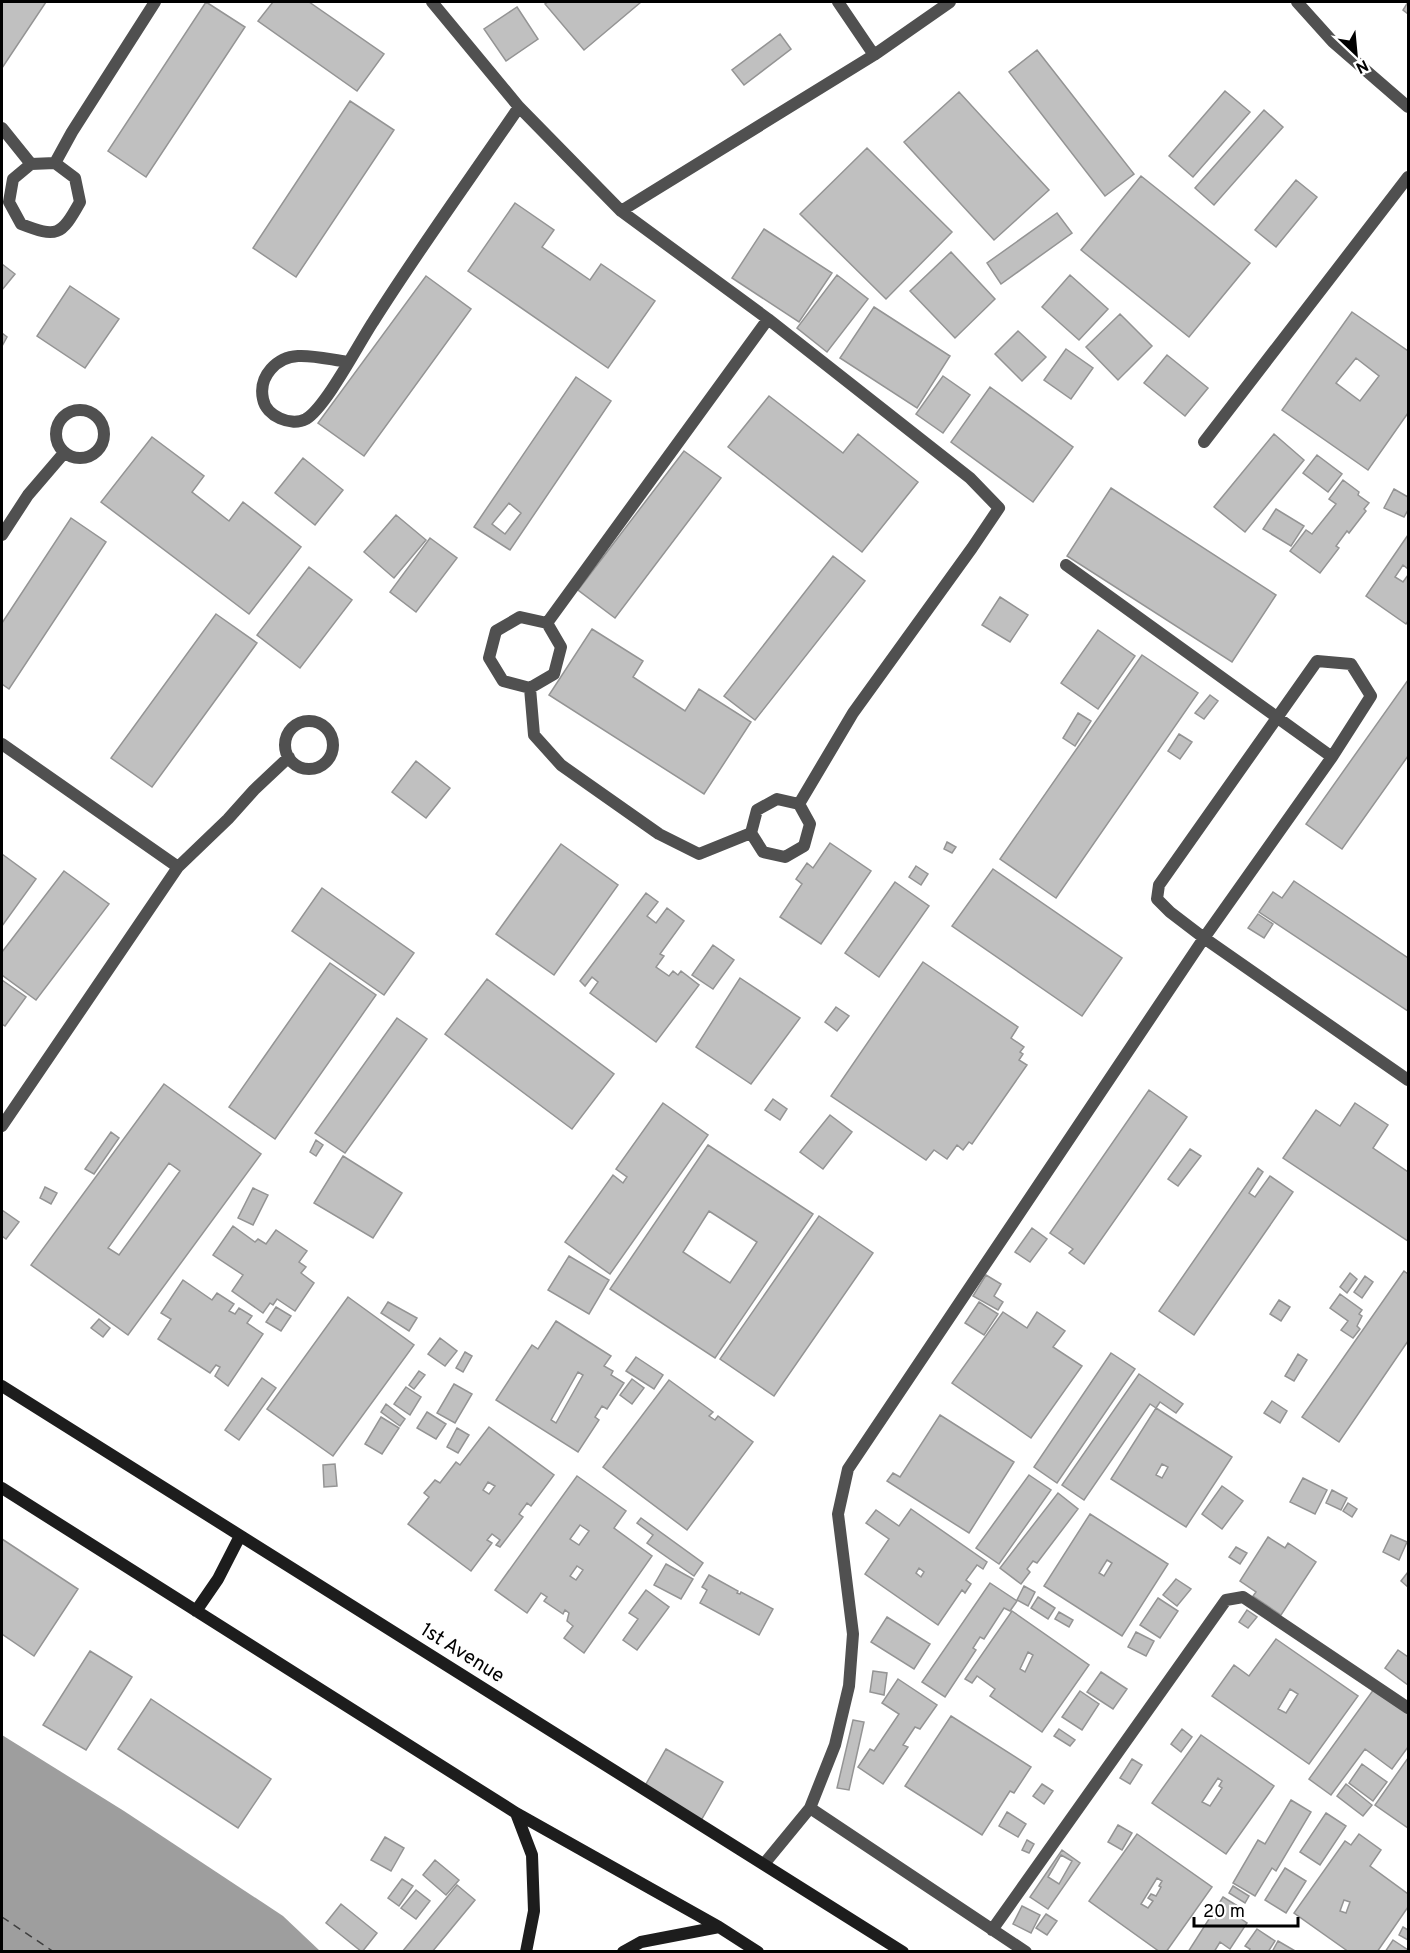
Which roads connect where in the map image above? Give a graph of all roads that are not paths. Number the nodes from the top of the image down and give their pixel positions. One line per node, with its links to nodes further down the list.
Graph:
1 (155, 2): 10 (street)
2 (432, 2): 7 (street)
3 (838, 2): 6 (street)
4 (950, 2): 6 (street)
5 (1297, 2): 8 (street)
6 (874, 55): 14 (street)
7 (519, 107): 14 (street); 16 (street)
8 (1408, 107)
9 (2, 128): 11 (street)
10 (55, 163): 11 (street); 13 (street)
11 (31, 164): 13 (street)
12 (1408, 177): 17 (street)
13 (5, 203)
14 (621, 211): 15 (street)
15 (768, 319): 21 (street); 27 (street)
16 (348, 362): 16 (street)
17 (1204, 441)
18 (64, 453): 18 (street); 19 (street)
19 (2, 535)
20 (1065, 565): 23 (street)
21 (547, 623): 22 (street); 22 (street)
22 (530, 688): 28 (street)
23 (1278, 718): 26 (street); 26 (street); 30 (street)
24 (2, 744): 29 (street)
25 (289, 757): 25 (street); 29 (street)
26 (1332, 757): 30 (street)
27 (799, 804): 28 (street); 28 (street)
28 (751, 833)
29 (178, 867): 32 (street)
30 (1204, 938): 31 (street); 38 (street)
31 (1408, 1080)
32 (2, 1126)
33 (2, 1386): 35 (main road, 1st Avenue)
34 (2, 1488): 36 (main road)
35 (240, 1536): 36 (main road); 40 (main road, 1st Avenue)
36 (196, 1611): 39 (main road)
37 (1408, 1708): 42 (street)
38 (810, 1808): 40 (street); 42 (street)
39 (516, 1813): 41 (main road); 43 (main road)
40 (764, 1864): 46 (main road, 1st Avenue)
41 (719, 1928): 44 (main road); 45 (main road)
42 (992, 1930): 47 (street)
43 (526, 1952)
44 (622, 1952)
45 (758, 1952)
46 (903, 1952)
47 (1026, 1952)

